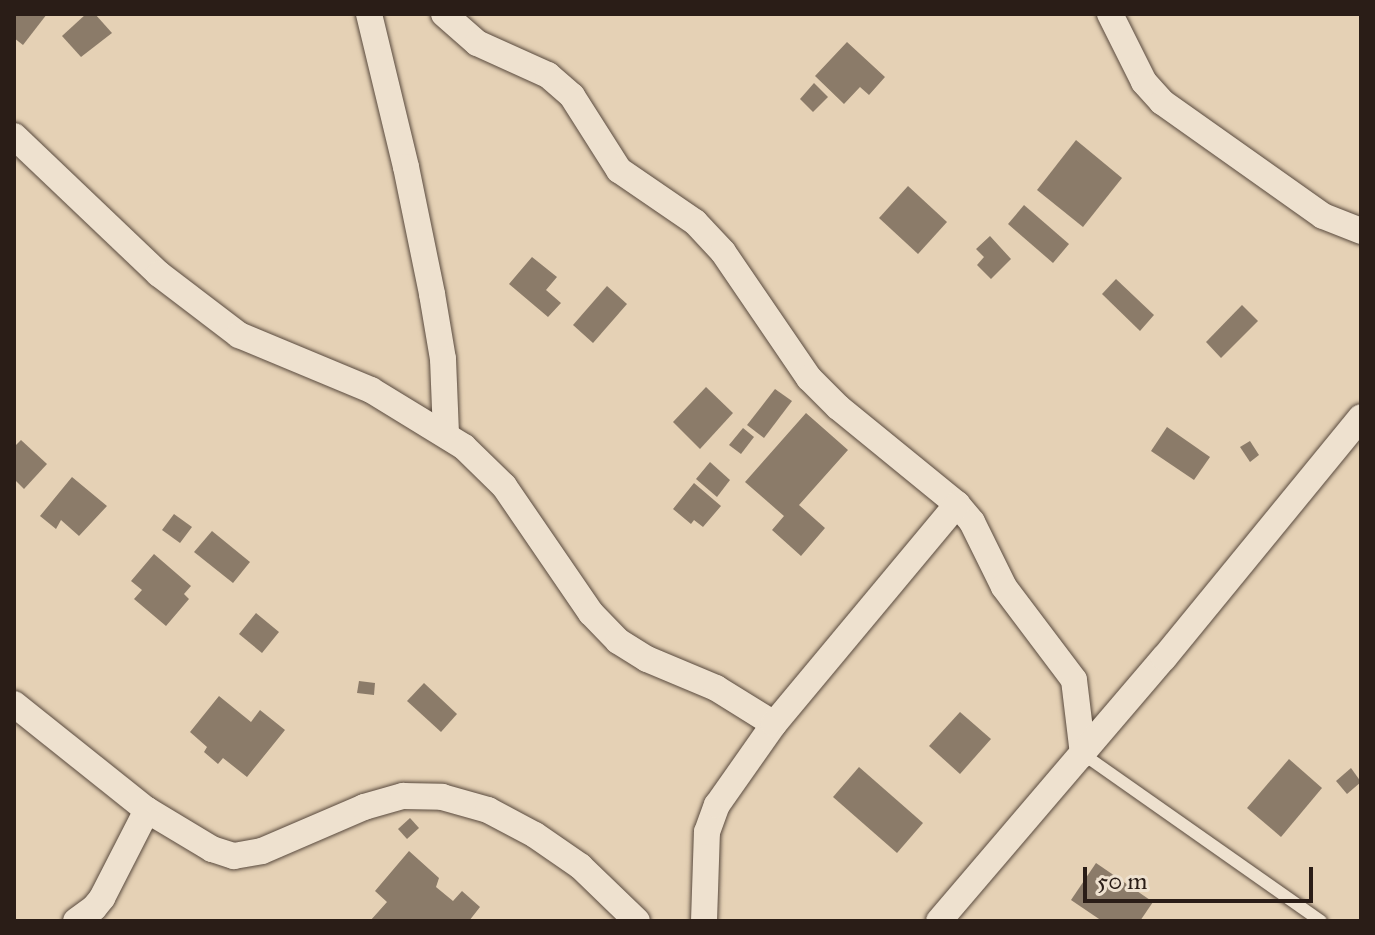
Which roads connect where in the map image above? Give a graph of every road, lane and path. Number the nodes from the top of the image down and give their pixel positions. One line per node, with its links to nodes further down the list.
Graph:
1 (369, 14): 7 (street)
2 (444, 14): 8 (street)
3 (1110, 14): 5 (street)
4 (14, 136): 7 (street)
5 (1361, 231)
6 (1358, 429): 11 (street)
7 (446, 433): 10 (street)
8 (957, 504): 10 (street); 11 (street)
9 (14, 704): 12 (street)
10 (774, 724): 15 (street)
11 (1083, 754): 16 (street); 17 (lane)
12 (147, 810): 13 (street); 14 (street)
13 (76, 921)
14 (637, 921)
15 (704, 921)
16 (939, 921)
17 (1321, 921)

